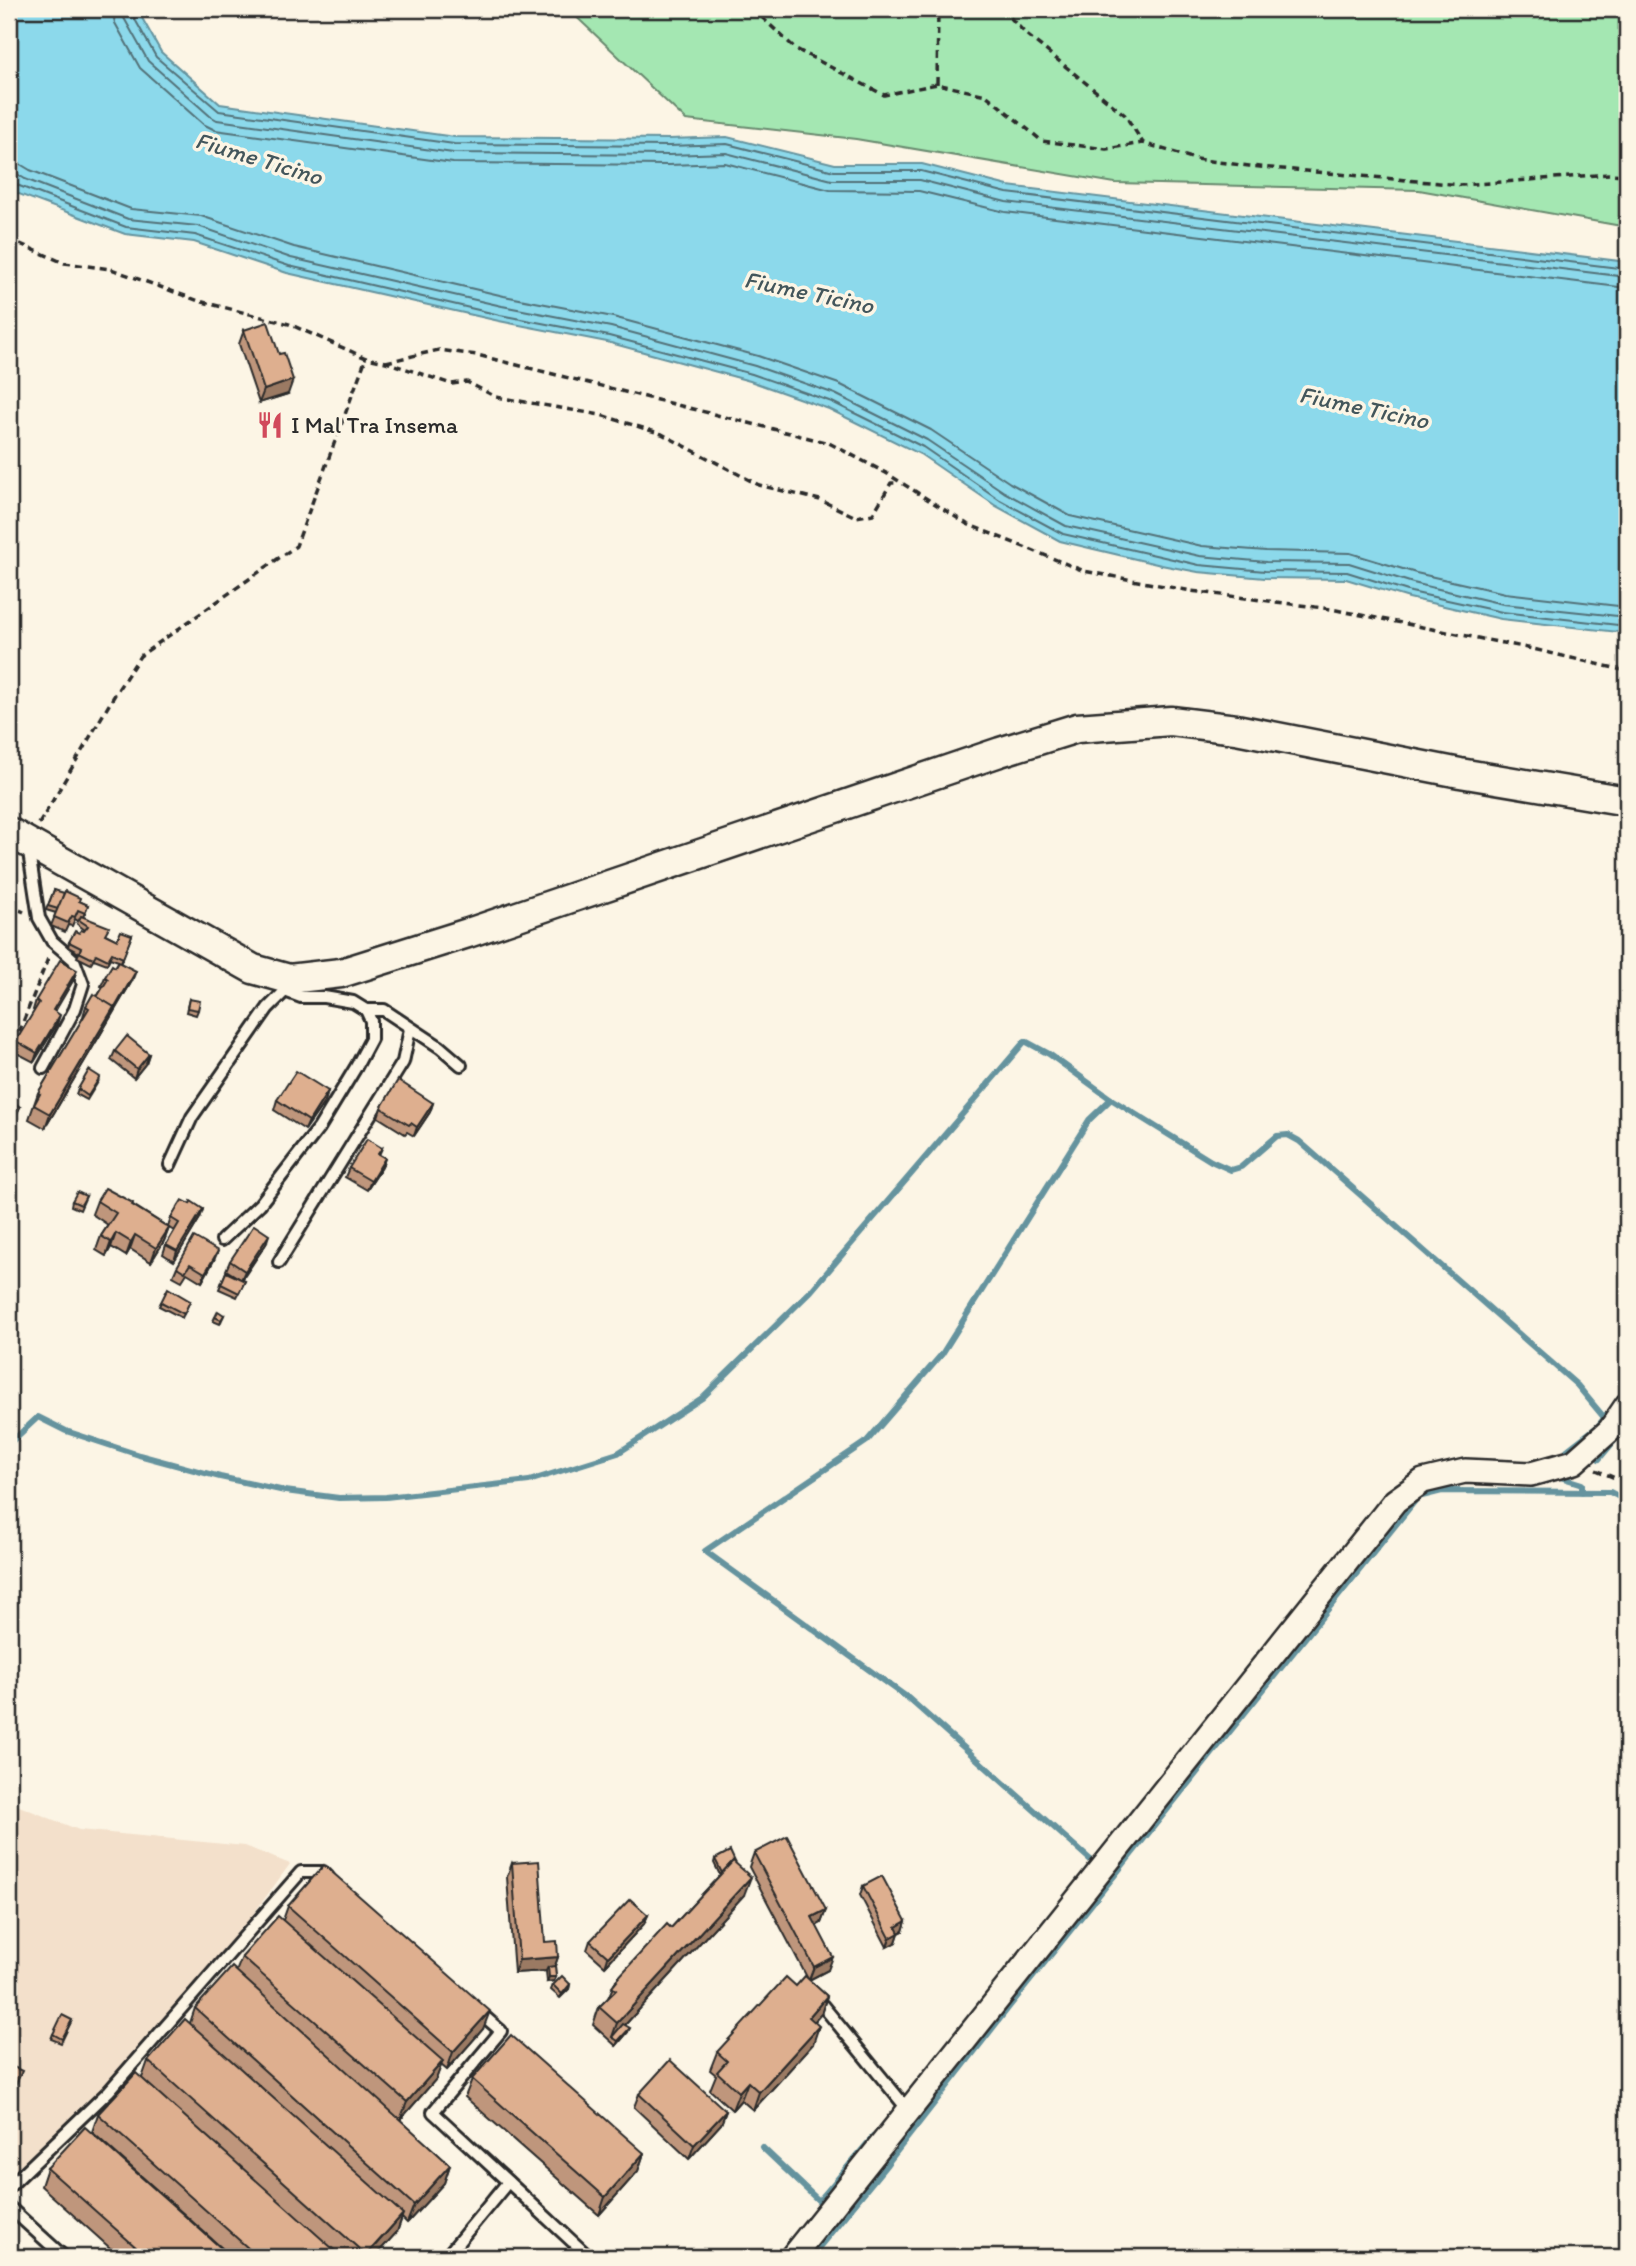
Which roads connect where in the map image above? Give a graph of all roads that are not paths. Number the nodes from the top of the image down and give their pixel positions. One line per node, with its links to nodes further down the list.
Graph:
1 (1627, 801): 3 (street)
2 (18, 838): 3 (street); 7 (lane)
3 (287, 985): 4 (lane); 8 (lane)
4 (366, 1010): 5 (lane); 9 (lane)
5 (410, 1029): 6 (lane); 10 (lane)
6 (461, 1065)
7 (43, 1068)
8 (170, 1165)
9 (222, 1240)
10 (279, 1262)
11 (1627, 1405): 15 (street)
12 (332, 1881): 17 (lane)
13 (800, 1992): 15 (lane)
14 (471, 2004): 16 (lane)
15 (909, 2110): 22 (street)
16 (508, 2182): 20 (lane); 21 (lane)
17 (9, 2187)
18 (9, 2207): 19 (lane)
19 (64, 2257)
20 (446, 2257)
21 (589, 2257)
22 (792, 2257)

